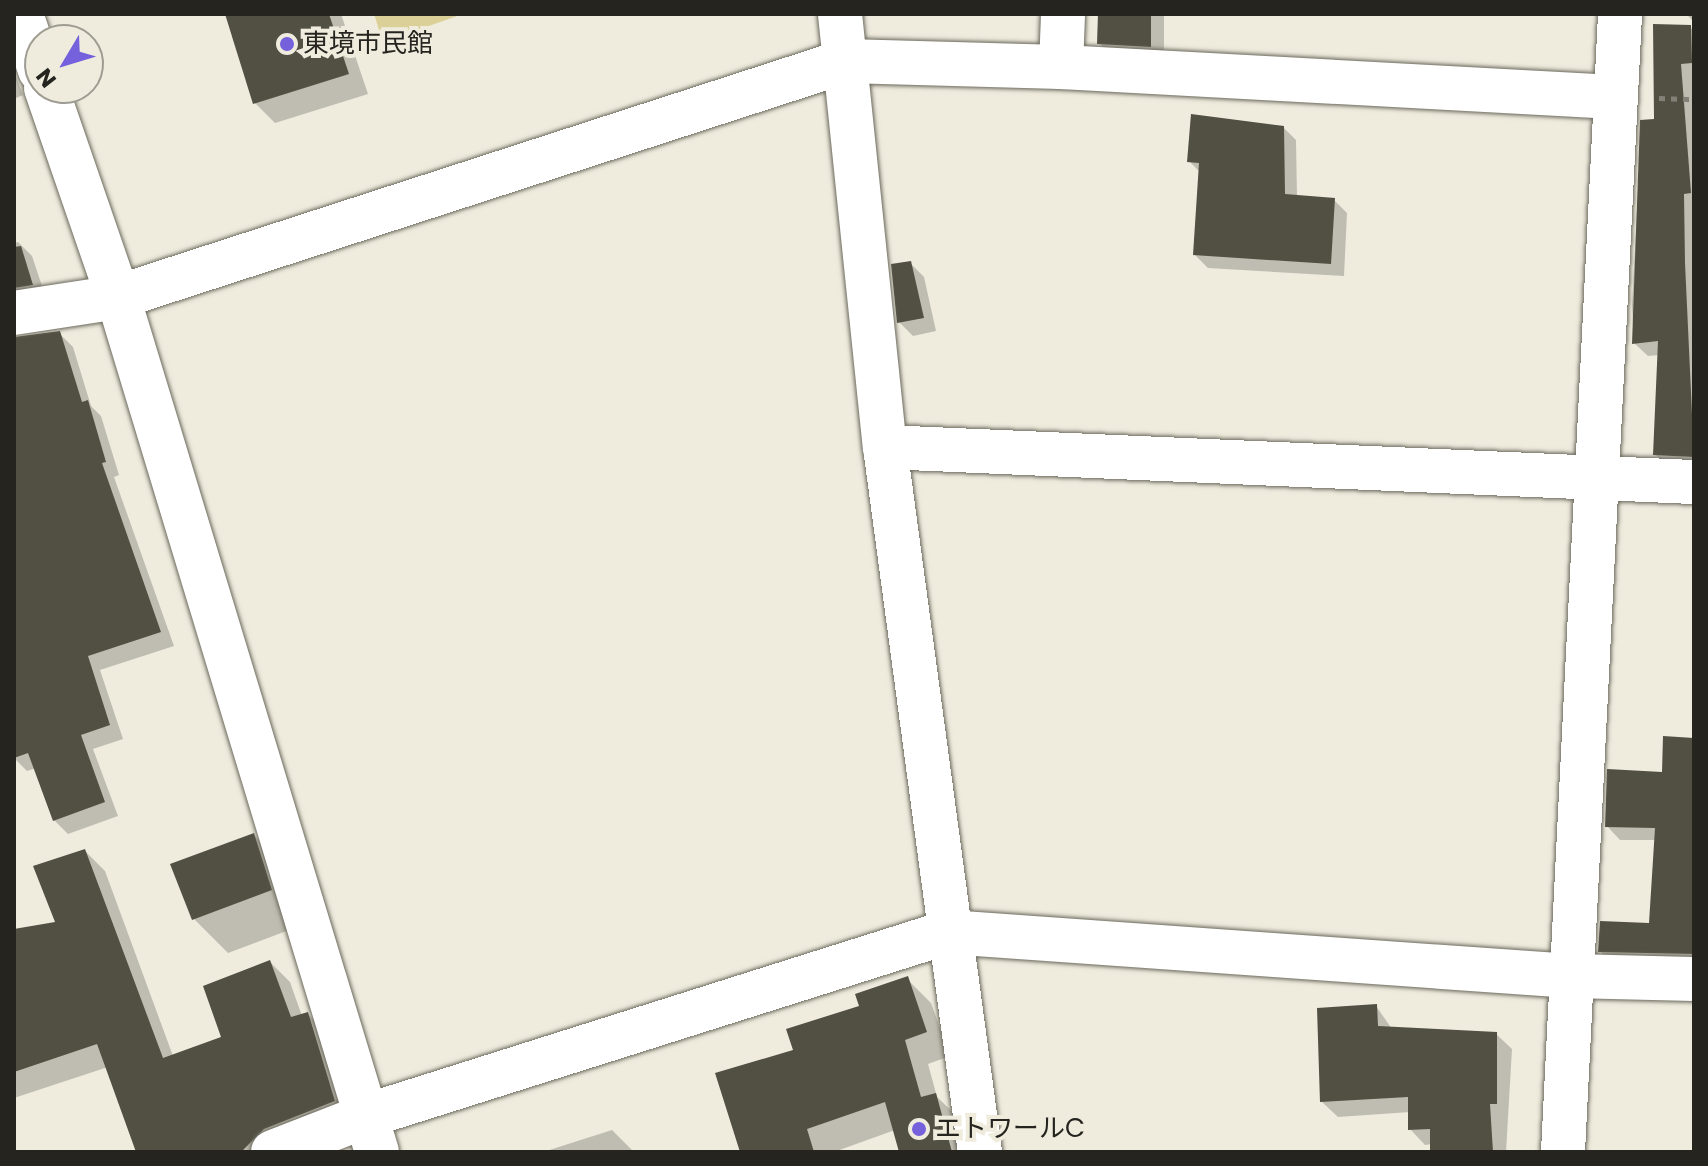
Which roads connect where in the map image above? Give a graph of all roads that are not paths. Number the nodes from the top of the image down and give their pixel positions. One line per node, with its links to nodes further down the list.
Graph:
1 (840, 14): 4 (street)
2 (1063, 14): 5 (street)
3 (1620, 14): 6 (street)
4 (846, 61): 5 (street); 8 (street); 10 (street)
5 (1061, 67): 6 (street)
6 (1614, 97): 11 (street)
7 (52, 104): 8 (street)
8 (118, 297): 9 (street); 16 (street)
9 (14, 313)
10 (885, 447): 11 (street); 13 (street)
11 (1595, 477): 12 (street); 14 (street)
12 (1694, 482)
13 (948, 932): 14 (street); 16 (street); 18 (street)
14 (1571, 976): 15 (street); 19 (street)
15 (1694, 979)
16 (371, 1134): 17 (street)
17 (273, 1152)
18 (980, 1152)
19 (1563, 1152)

